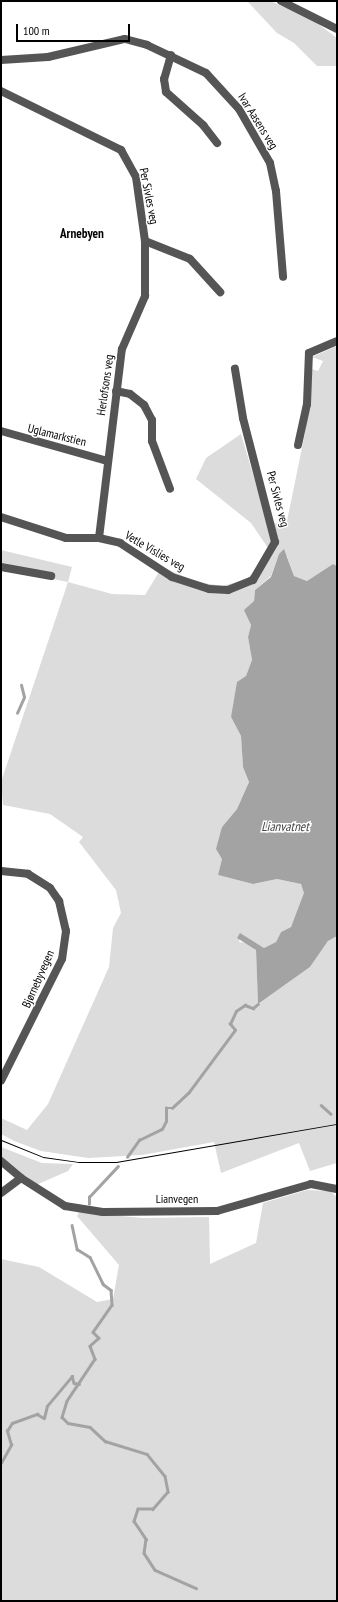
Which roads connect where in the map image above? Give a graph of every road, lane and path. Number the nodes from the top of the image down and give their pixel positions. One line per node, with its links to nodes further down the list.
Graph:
1 (282, 1): 2 (street)
2 (337, 29)
3 (171, 55): 4 (street, Ivar Aasens veg); 6 (street); 8 (street, Ivar Aasens veg)
4 (1, 60)
5 (1, 91): 7 (street, Per Sivles veg)
6 (217, 143)
7 (145, 241): 9 (street, Per Sivles veg); 12 (street, Herlofsons veg)
8 (283, 276)
9 (220, 292)
10 (337, 341): 14 (street)
11 (235, 369): 19 (street, Per Sivles veg)
12 (116, 391): 15 (street, Herlofsons veg); 16 (street)
13 (1, 431): 15 (street, Uglamarkstien)
14 (298, 445)
15 (108, 460): 18 (street, Herlofsons veg)
16 (170, 489)
17 (1, 517): 18 (street, Vetle Vislies veg)
18 (99, 538): 19 (street, Vetle Vislies veg)
19 (276, 542)
20 (1, 567): 21 (street)
21 (51, 576)
22 (1, 871): 23 (street, Bjørnebyvegen)
23 (1, 1081)
24 (1, 1161): 25 (street, Lianvegen)
25 (21, 1178): 26 (street, Lianvegen); 27 (street)
26 (337, 1189)
27 (1, 1193)

